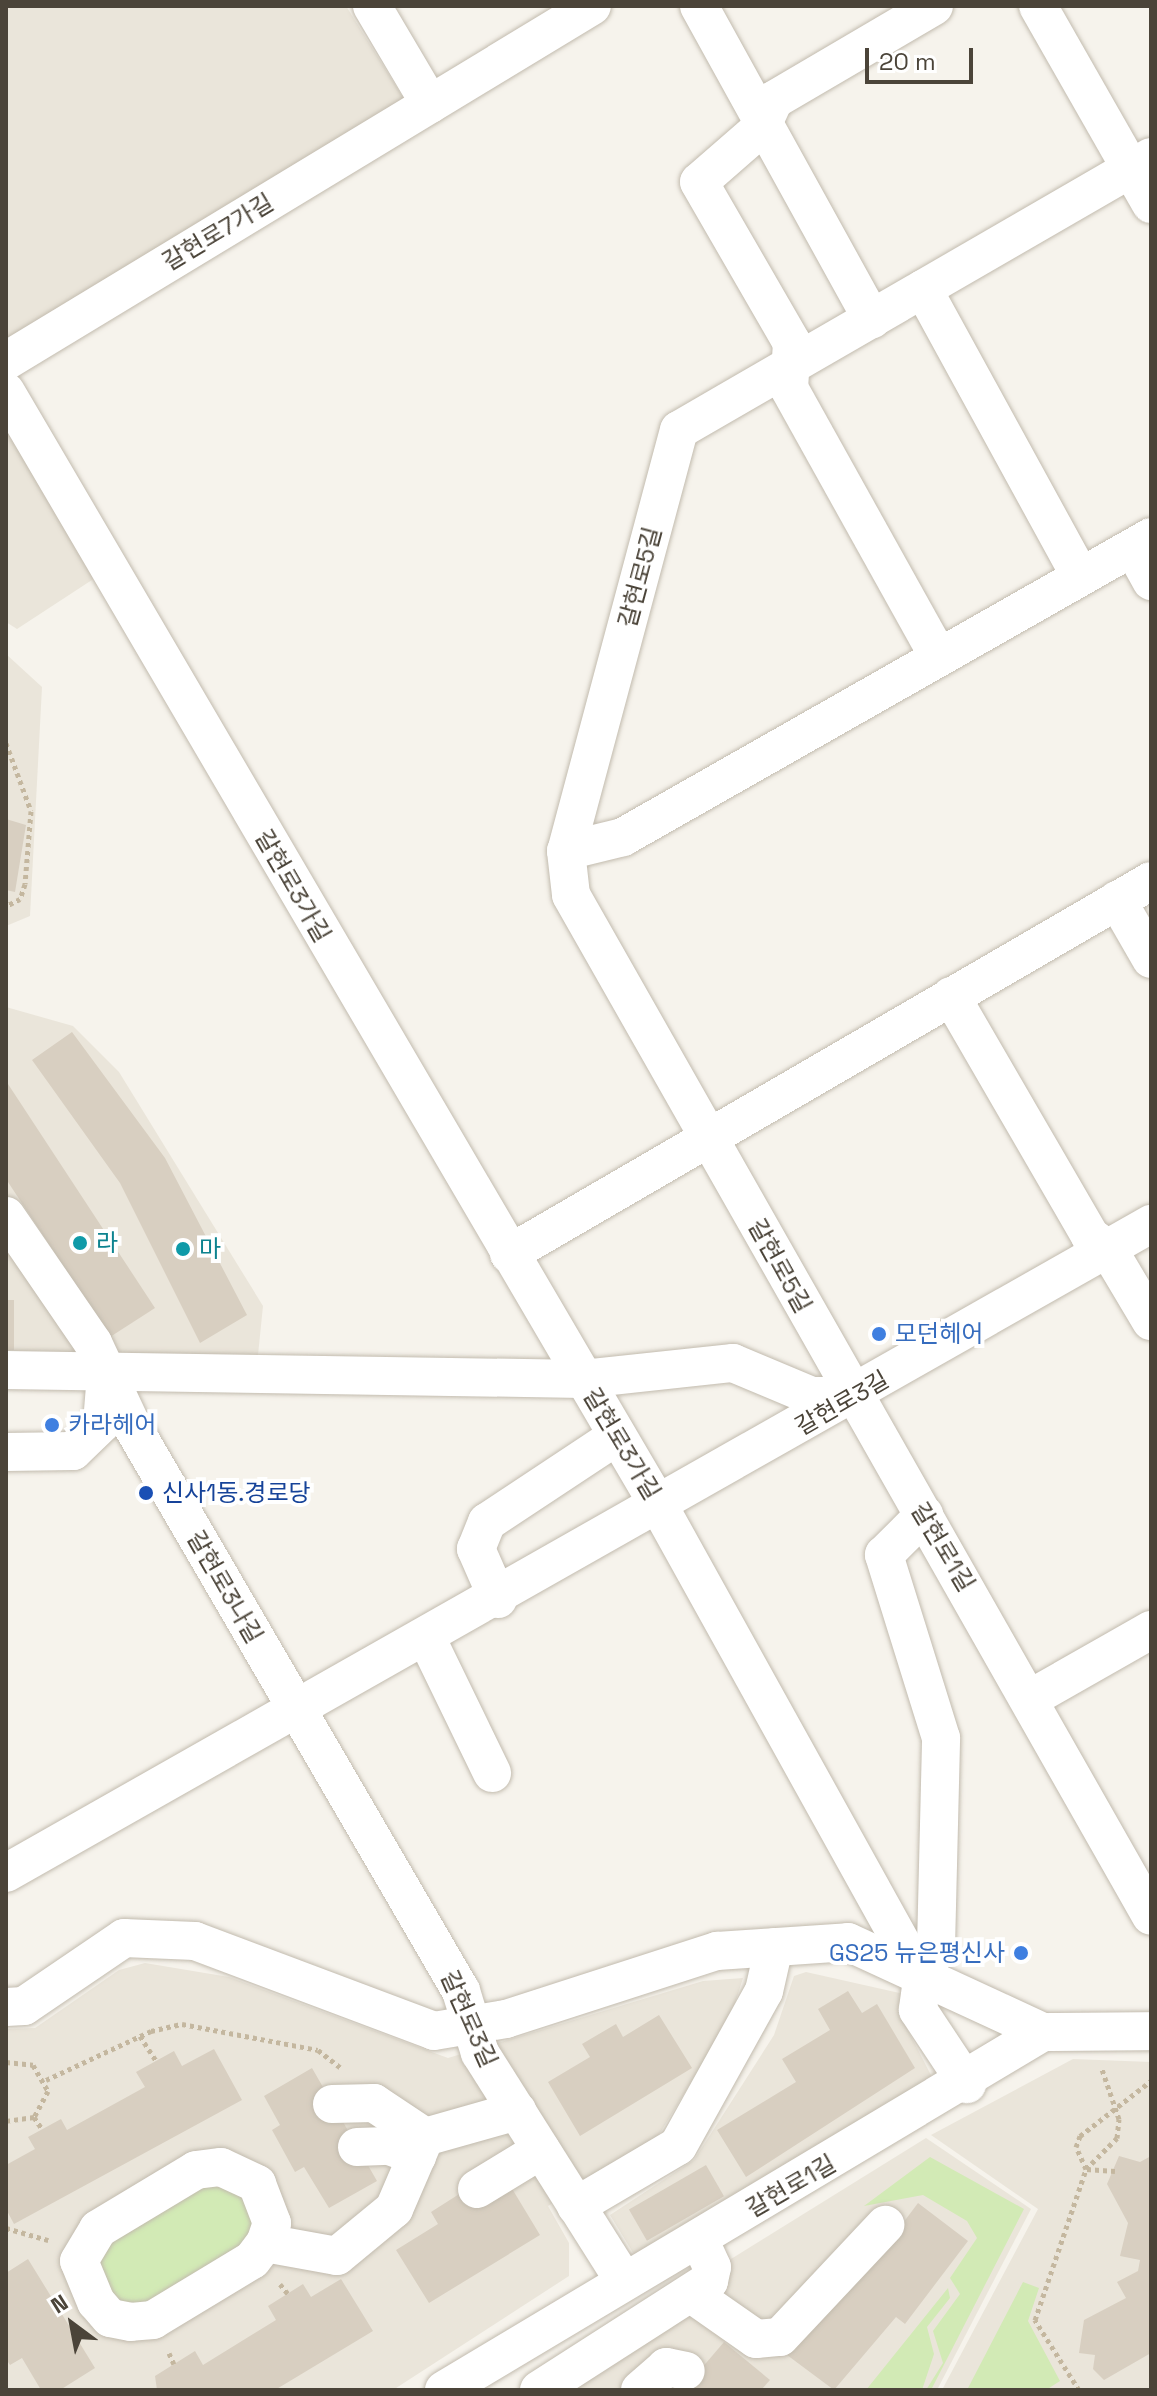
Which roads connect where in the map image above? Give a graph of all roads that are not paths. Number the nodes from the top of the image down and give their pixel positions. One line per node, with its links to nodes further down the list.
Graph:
1 (372, 6): 6 (street)
2 (592, 6): 6 (street, 갈현로7가길)
3 (699, 6): 7 (street)
4 (934, 6): 7 (street)
5 (1038, 6): 8 (street)
6 (430, 104): 12 (street, 갈현로7가길)
7 (761, 128): 11 (street); 13 (street)
8 (1141, 163): 9 (street); 10 (street, 갈현로5길)
9 (1151, 204)
10 (923, 289): 11 (street, 갈현로5길); 16 (street)
11 (872, 319): 13 (street, 갈현로5길)
12 (6, 361)
13 (793, 364): 18 (street); 19 (street, 갈현로5길)
14 (6, 392): 28 (street, 갈현로3가길)
15 (1142, 543): 16 (street); 17 (street)
16 (1081, 577): 18 (street)
17 (1151, 581)
18 (939, 657): 19 (street)
19 (566, 851): 24 (street, 갈현로5길)
20 (1151, 881): 21 (street)
21 (1117, 900): 22 (street); 23 (street)
22 (1151, 959)
23 (951, 996): 24 (street); 27 (street)
24 (707, 1136): 28 (street); 33 (street, 갈현로5길)
25 (6, 1216): 31 (street, 갈현로3나길)
26 (1151, 1224): 27 (street, 갈현로3길)
27 (1108, 1249): 29 (street); 33 (street, 갈현로3길)
28 (509, 1254): 32 (street, 갈현로3가길)
29 (1151, 1321)
30 (6, 1370): 31 (street, 갈현로3가길)
31 (106, 1372): 32 (street, 갈현로3가길); 35 (street); 42 (street, 갈현로3나길)
32 (583, 1379): 33 (street); 34 (street, 갈현로3가길)
33 (853, 1396): 36 (street, 갈현로3길); 37 (street, 갈현로1길)
34 (617, 1436): 36 (street, 갈현로3가길); 38 (street)
35 (6, 1452)
36 (660, 1508): 38 (street, 갈현로3길); 47 (street)
37 (924, 1515): 41 (street, 갈현로1길); 47 (street)
38 (498, 1599): 40 (street, 갈현로3길)
39 (1151, 1630): 41 (street)
40 (427, 1639): 42 (street, 갈현로3길); 43 (street)
41 (1033, 1697): 45 (street, 갈현로1길)
42 (297, 1712): 44 (street, 갈현로3길); 49 (street, 갈현로3길)
43 (492, 1773)
44 (6, 1873)
45 (1151, 1916)
46 (774, 1947): 47 (street); 49 (street); 59 (street)
47 (922, 1980): 51 (street); 52 (street)
48 (6, 2007): 49 (street)
49 (472, 2026): 54 (street, 갈현로3길)
50 (1151, 2031): 51 (street)
51 (1043, 2032): 52 (street, 갈현로1길)
52 (967, 2084): 61 (street, 갈현로1길)
53 (332, 2104): 55 (street)
54 (517, 2111): 55 (street); 57 (street, 갈현로3길)
55 (421, 2146): 56 (street); 62 (street)
56 (357, 2147)
57 (541, 2150): 58 (street); 59 (street, 갈현로3길)
58 (477, 2189)
59 (576, 2206): 63 (street, 갈현로3길)
60 (885, 2225): 64 (street)
61 (699, 2239): 63 (street, 갈현로1길); 64 (street)
62 (265, 2243): 62 (street)
63 (624, 2281): 66 (street, 갈현로1길)
64 (693, 2295): 67 (street)
65 (686, 2371): 68 (street)
66 (444, 2390)
67 (539, 2390)
68 (640, 2390)

